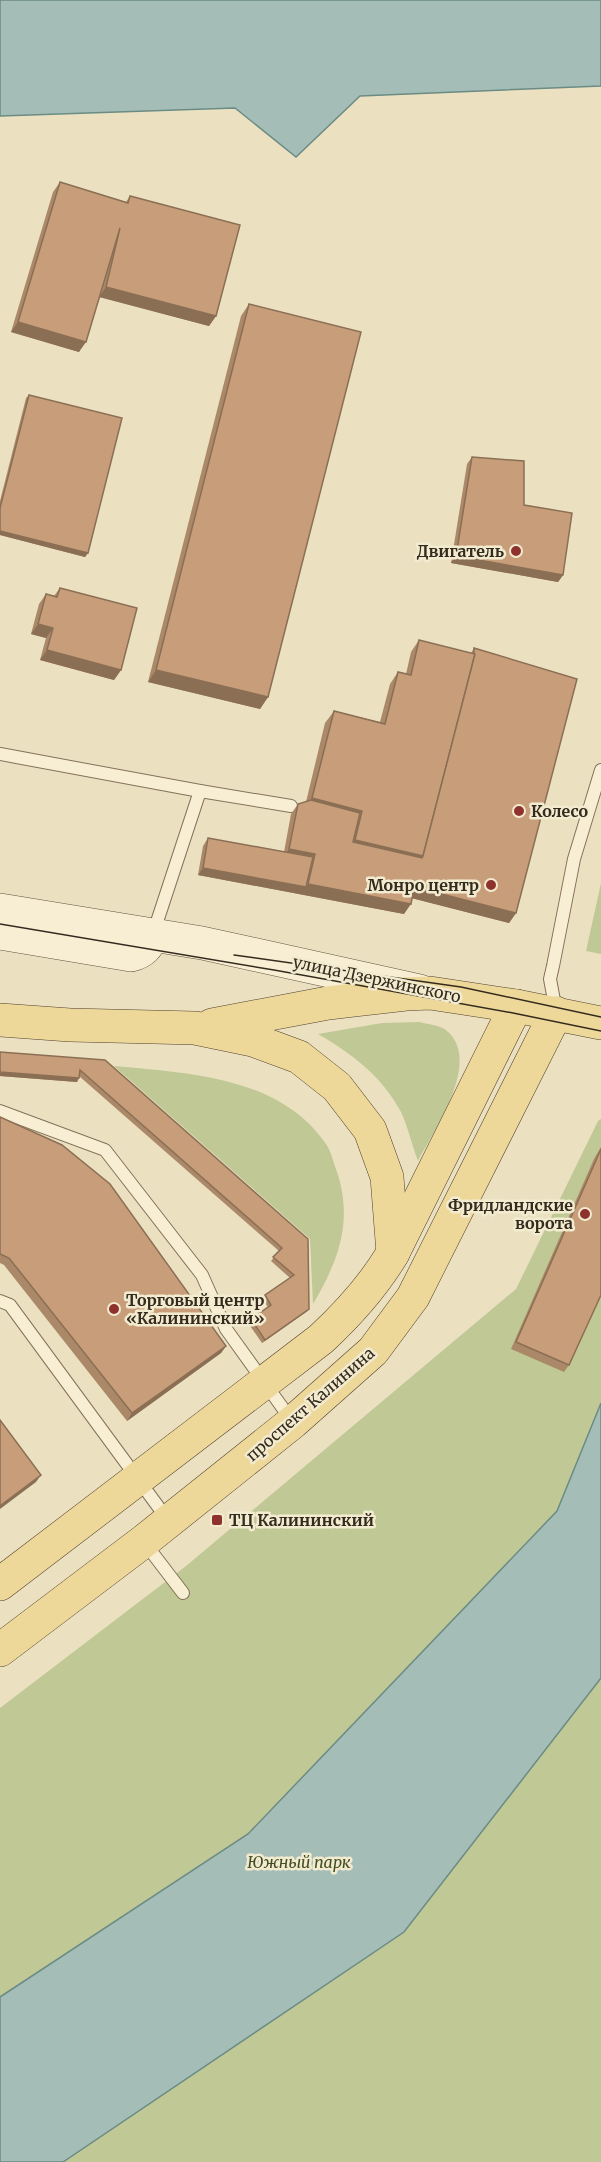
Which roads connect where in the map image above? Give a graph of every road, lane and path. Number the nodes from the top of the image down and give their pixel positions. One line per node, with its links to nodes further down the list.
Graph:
1 (0, 754): 3 (lane)
2 (601, 770): 10 (lane)
3 (200, 791): 4 (lane); 7 (lane)
4 (291, 806)
5 (0, 910): 7 (main road, улица Дзержинского)
6 (0, 933): 7 (main road)
7 (153, 935): 8 (main road, улица Дзержинского)
8 (430, 993): 9 (main road, улица Дзержинского); 13 (main road)
9 (516, 1006): 10 (main road, улица Дзержинского); 15 (main road)
10 (556, 1013): 12 (main road, улица Дзержинского); 17 (main road, проспект Калинина)
11 (0, 1020): 13 (main road)
12 (601, 1023)
13 (195, 1028): 15 (main road)
14 (0, 1111): 18 (lane)
15 (393, 1253): 17 (main road); 18 (main road)
16 (0, 1301): 20 (lane)
17 (374, 1351): 19 (main road, проспект Калинина)
18 (264, 1383): 19 (lane); 20 (main road)
19 (293, 1422): 21 (main road, проспект Калинина)
20 (138, 1480): 21 (lane); 23 (main road)
21 (168, 1520): 22 (main road, проспект Калинина)
22 (144, 1541): 24 (lane); 25 (main road, проспект Калинина)
23 (0, 1584)
24 (183, 1593)
25 (0, 1650)

